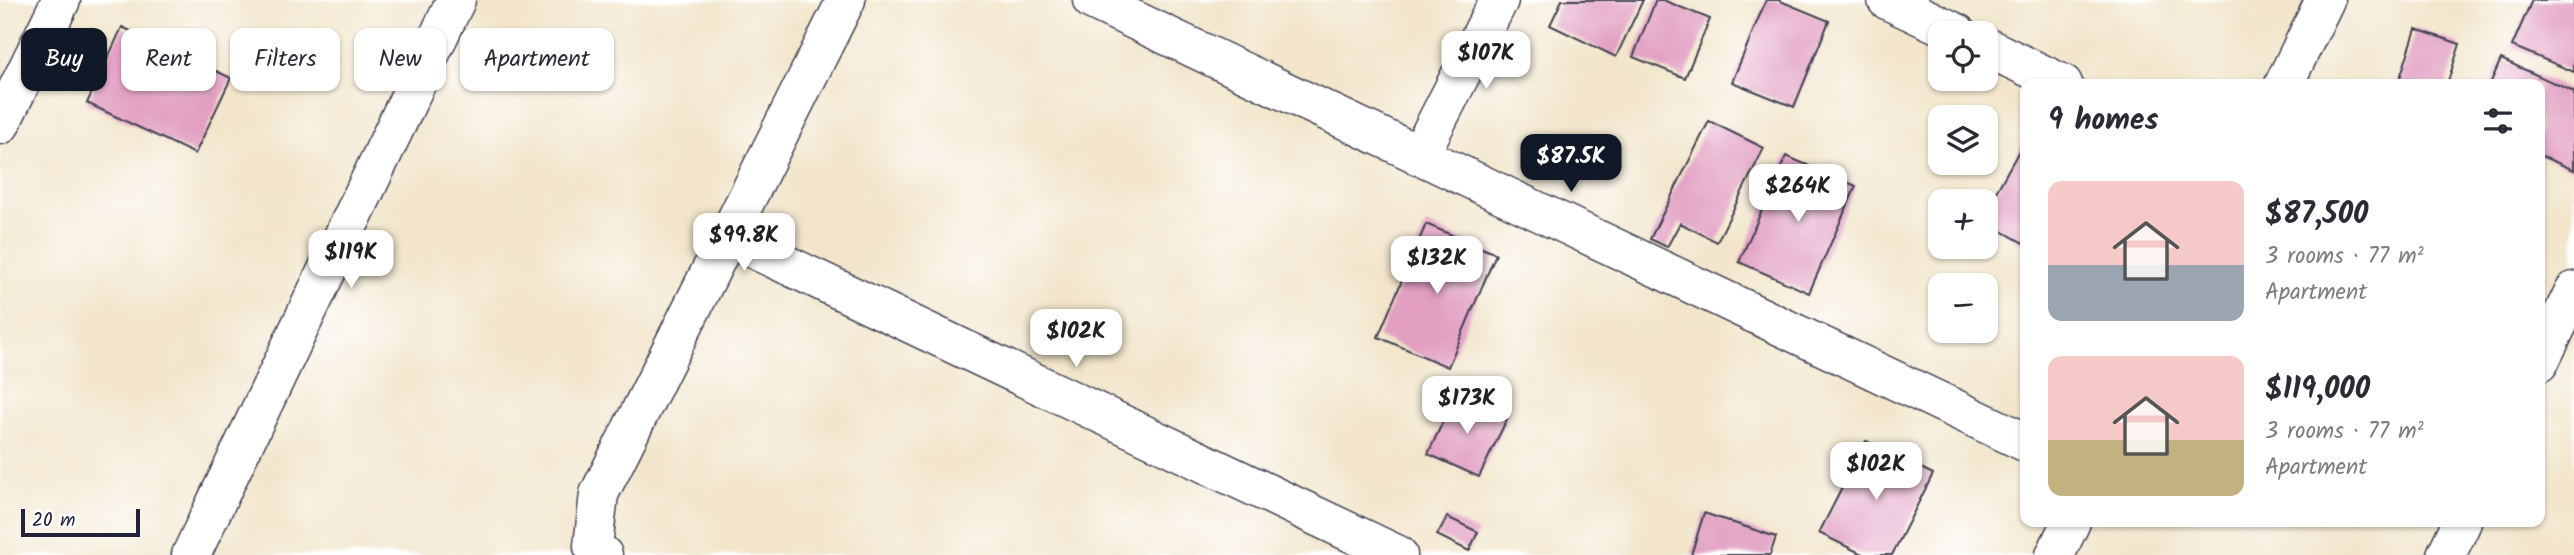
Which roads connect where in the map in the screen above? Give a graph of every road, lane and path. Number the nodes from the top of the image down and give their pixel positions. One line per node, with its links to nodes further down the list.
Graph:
1 (61, 0): 12 (street)
2 (456, 0): 20 (street)
3 (846, 0): 14 (street)
4 (1091, 0): 13 (street)
5 (1499, 0): 13 (street)
6 (1887, 0): 8 (street)
7 (2325, 0): 11 (street)
8 (1931, 21)
9 (1998, 53): 10 (street)
10 (2053, 79)
11 (2286, 79)
12 (0, 125)
13 (1419, 156): 17 (street)
14 (728, 237): 21 (street); 22 (street)
15 (2574, 291): 16 (street)
16 (2545, 351)
17 (2020, 440)
18 (2069, 527): 23 (street)
19 (2460, 527): 24 (street)
20 (191, 555)
21 (603, 555)
22 (1398, 555)
23 (2055, 555)
24 (2446, 555)

